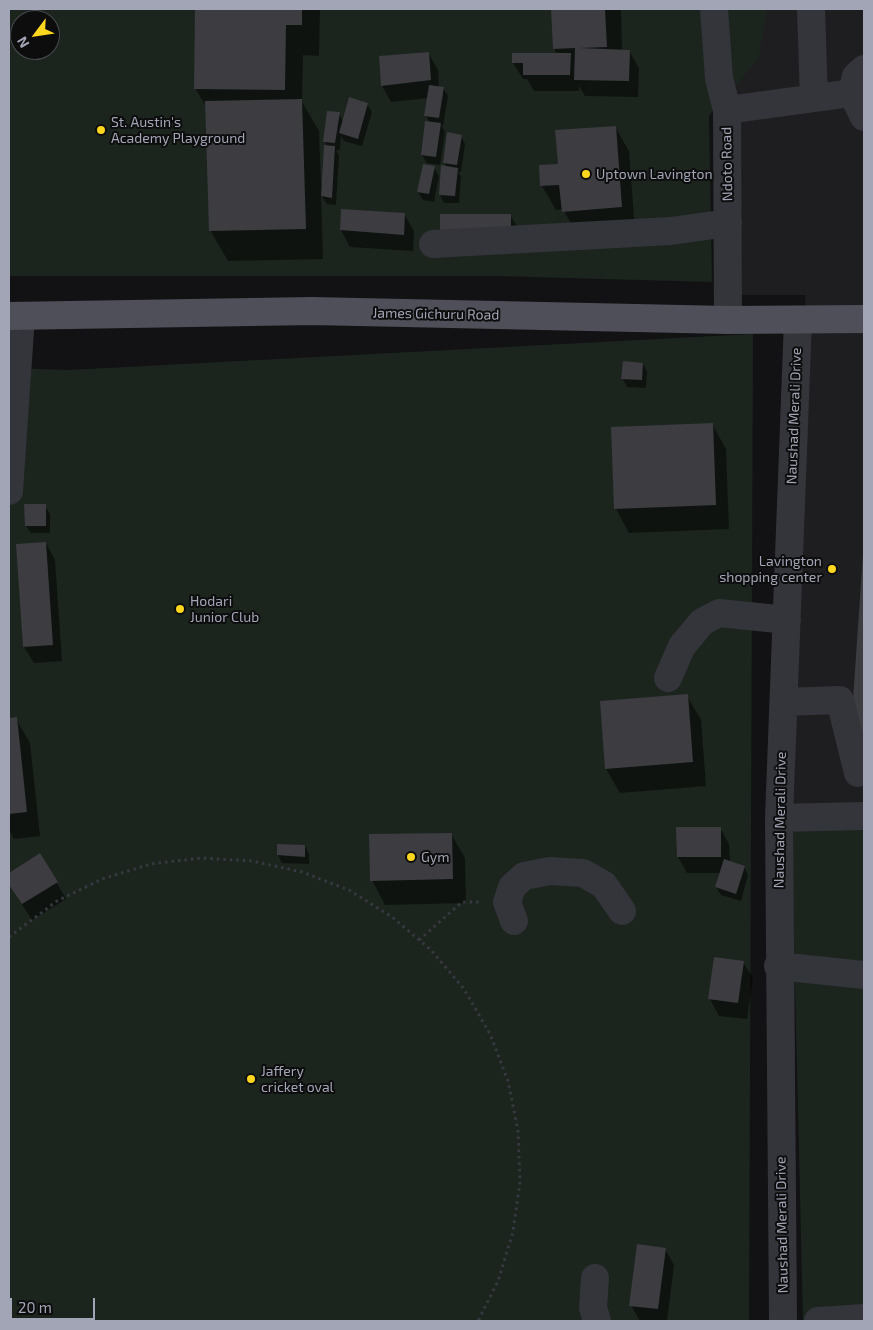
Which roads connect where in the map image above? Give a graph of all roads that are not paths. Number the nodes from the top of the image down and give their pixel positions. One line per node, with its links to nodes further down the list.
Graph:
1 (714, 9): 5 (street, Ndoto Road)
2 (811, 9): 4 (street)
3 (858, 81): 4 (street); 6 (street)
4 (814, 98): 5 (street)
5 (726, 110): 7 (street, Ndoto Road)
6 (864, 117)
7 (728, 223): 8 (street); 11 (street, Ndoto Road)
8 (433, 244)
9 (15, 316): 11 (main road, James Gichuru Road); 13 (street)
10 (864, 319): 12 (main road, James Gichuru Road)
11 (728, 320): 12 (main road, James Gichuru Road)
12 (798, 320): 14 (street, Naushad Merali Drive)
13 (9, 491)
14 (787, 620): 15 (street); 16 (street, Naushad Merali Drive)
15 (668, 678)
16 (784, 702): 17 (street); 19 (street, Naushad Merali Drive)
17 (858, 773)
18 (864, 816): 19 (street)
19 (779, 818): 22 (street, Naushad Merali Drive)
20 (622, 911): 21 (street)
21 (511, 912)
22 (778, 966): 23 (street); 27 (street, Naushad Merali Drive)
23 (864, 975)
24 (594, 1278): 26 (street)
25 (864, 1318): 28 (street)
26 (597, 1321)
27 (783, 1321)
28 (818, 1321)

